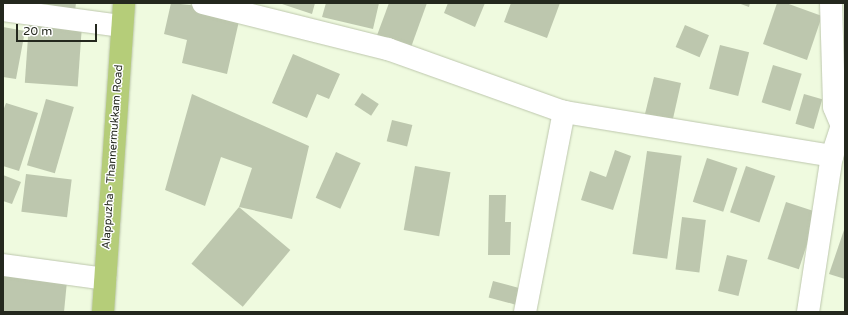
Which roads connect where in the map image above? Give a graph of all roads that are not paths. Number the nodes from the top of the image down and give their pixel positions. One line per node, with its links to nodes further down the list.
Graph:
1 (124, 3): 5 (main road, Alappuzha - Thannermukkam Road)
2 (203, 3): 6 (street)
3 (831, 3): 7 (street)
4 (3, 10): 5 (street)
5 (122, 26): 10 (main road, Alappuzha - Thannermukkam Road)
6 (564, 112): 8 (street); 12 (street)
7 (843, 126): 8 (street)
8 (832, 156): 13 (street)
9 (3, 265): 10 (street)
10 (105, 279): 11 (main road, Alappuzha - Thannermukkam Road)
11 (103, 312)
12 (525, 312)
13 (808, 312)

